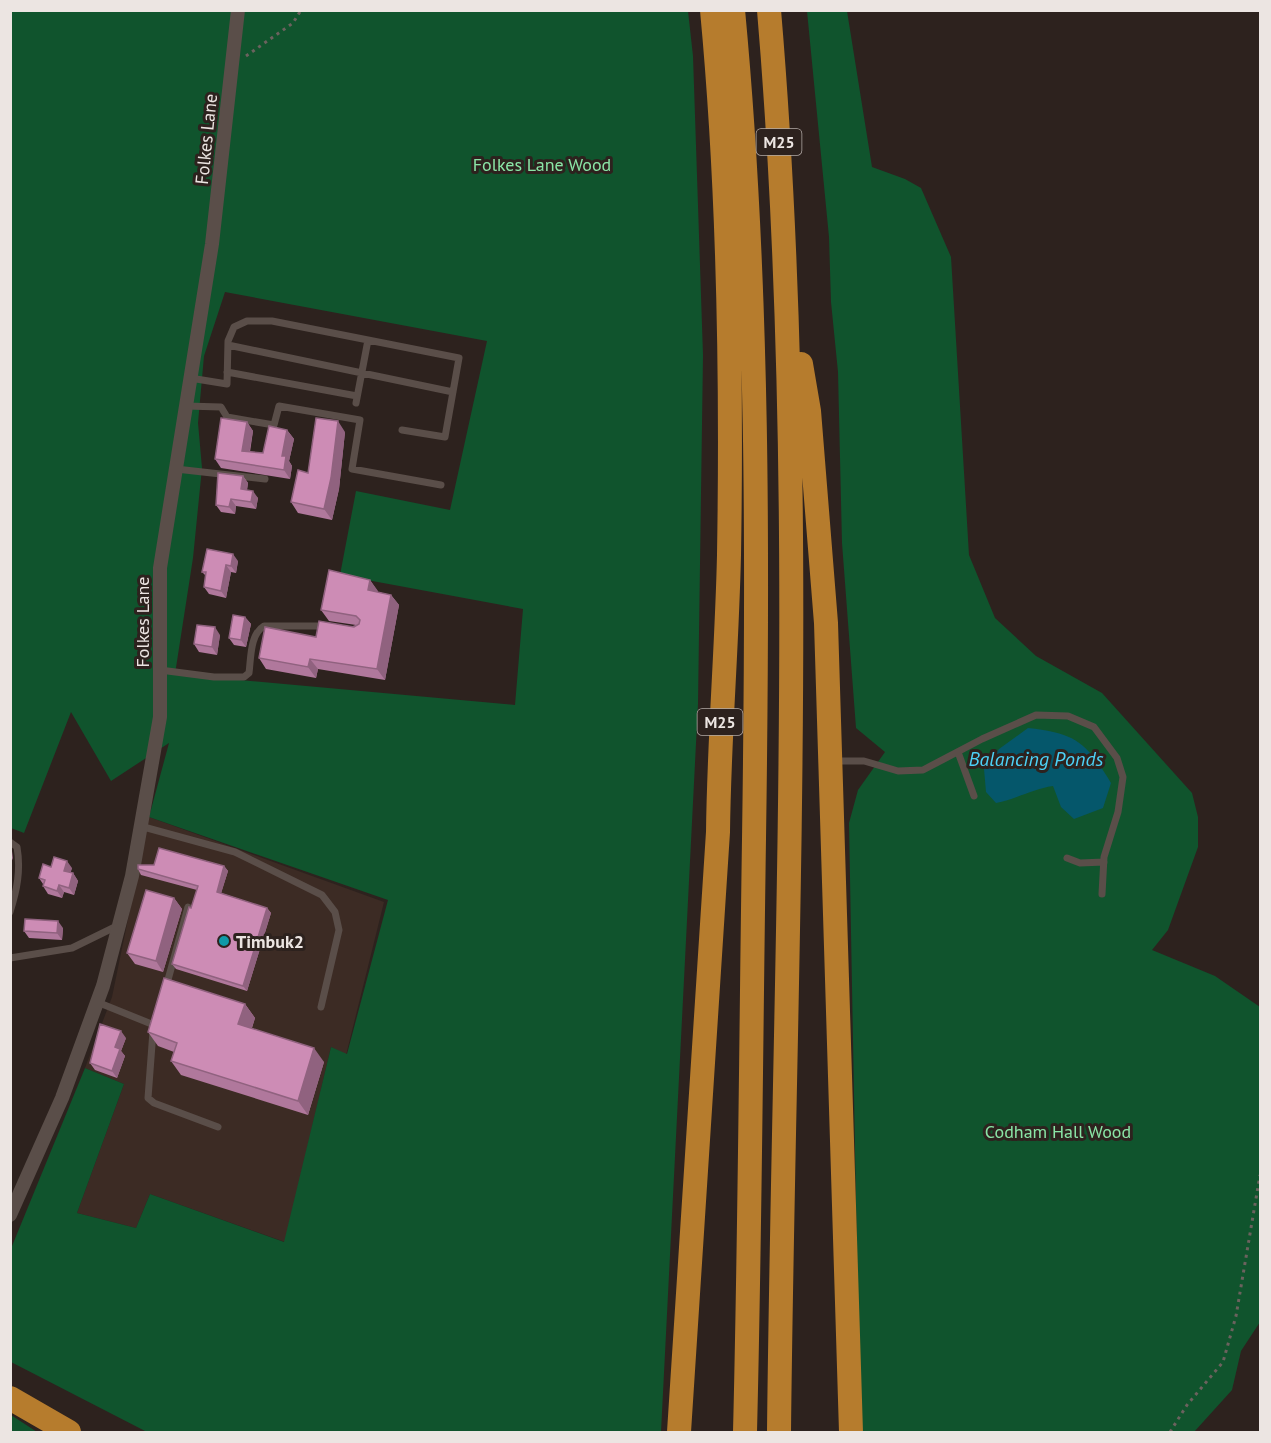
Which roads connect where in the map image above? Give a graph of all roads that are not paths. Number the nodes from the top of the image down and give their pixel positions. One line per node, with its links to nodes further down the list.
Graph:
1 (238, 10): 10 (street, Folkes Lane)
2 (712, 10): 40 (highway, M25)
3 (734, 10): 41 (highway, M25)
4 (769, 10): 5 (highway, M25)
5 (787, 273): 20 (highway, M25); 42 (highway, M25)
6 (368, 340): 7 (lane); 9 (lane); 11 (lane)
7 (228, 345): 8 (lane); 9 (lane)
8 (227, 372): 9 (lane); 10 (lane)
9 (362, 373): 11 (lane)
10 (190, 378): 12 (street, Folkes Lane)
11 (453, 392): 13 (lane)
12 (186, 406): 14 (street, Folkes Lane); 16 (lane)
13 (402, 430)
14 (176, 469): 15 (lane); 18 (street, Folkes Lane)
15 (265, 479)
16 (441, 486)
17 (334, 627): 18 (lane)
18 (160, 670): 22 (street, Folkes Lane)
19 (958, 752): 20 (lane); 21 (lane); 25 (lane)
20 (830, 760): 43 (highway, M25)
21 (974, 796)
22 (140, 826): 29 (street, Folkes Lane); 33 (lane)
23 (10, 842): 28 (lane)
24 (1067, 858): 25 (lane)
25 (1104, 862): 26 (lane)
26 (1102, 894)
27 (188, 907): 31 (lane)
28 (10, 912)
29 (119, 925): 30 (lane); 32 (street, Folkes Lane)
30 (10, 958)
31 (165, 992)
32 (97, 1002): 35 (lane); 37 (street, Folkes Lane)
33 (321, 1007)
34 (159, 1010): 35 (lane)
35 (153, 1025): 36 (lane)
36 (218, 1127)
37 (10, 1215)
38 (10, 1398): 39 (highway)
39 (69, 1432)
40 (679, 1432)
41 (746, 1432)
42 (779, 1432)
43 (851, 1432)

